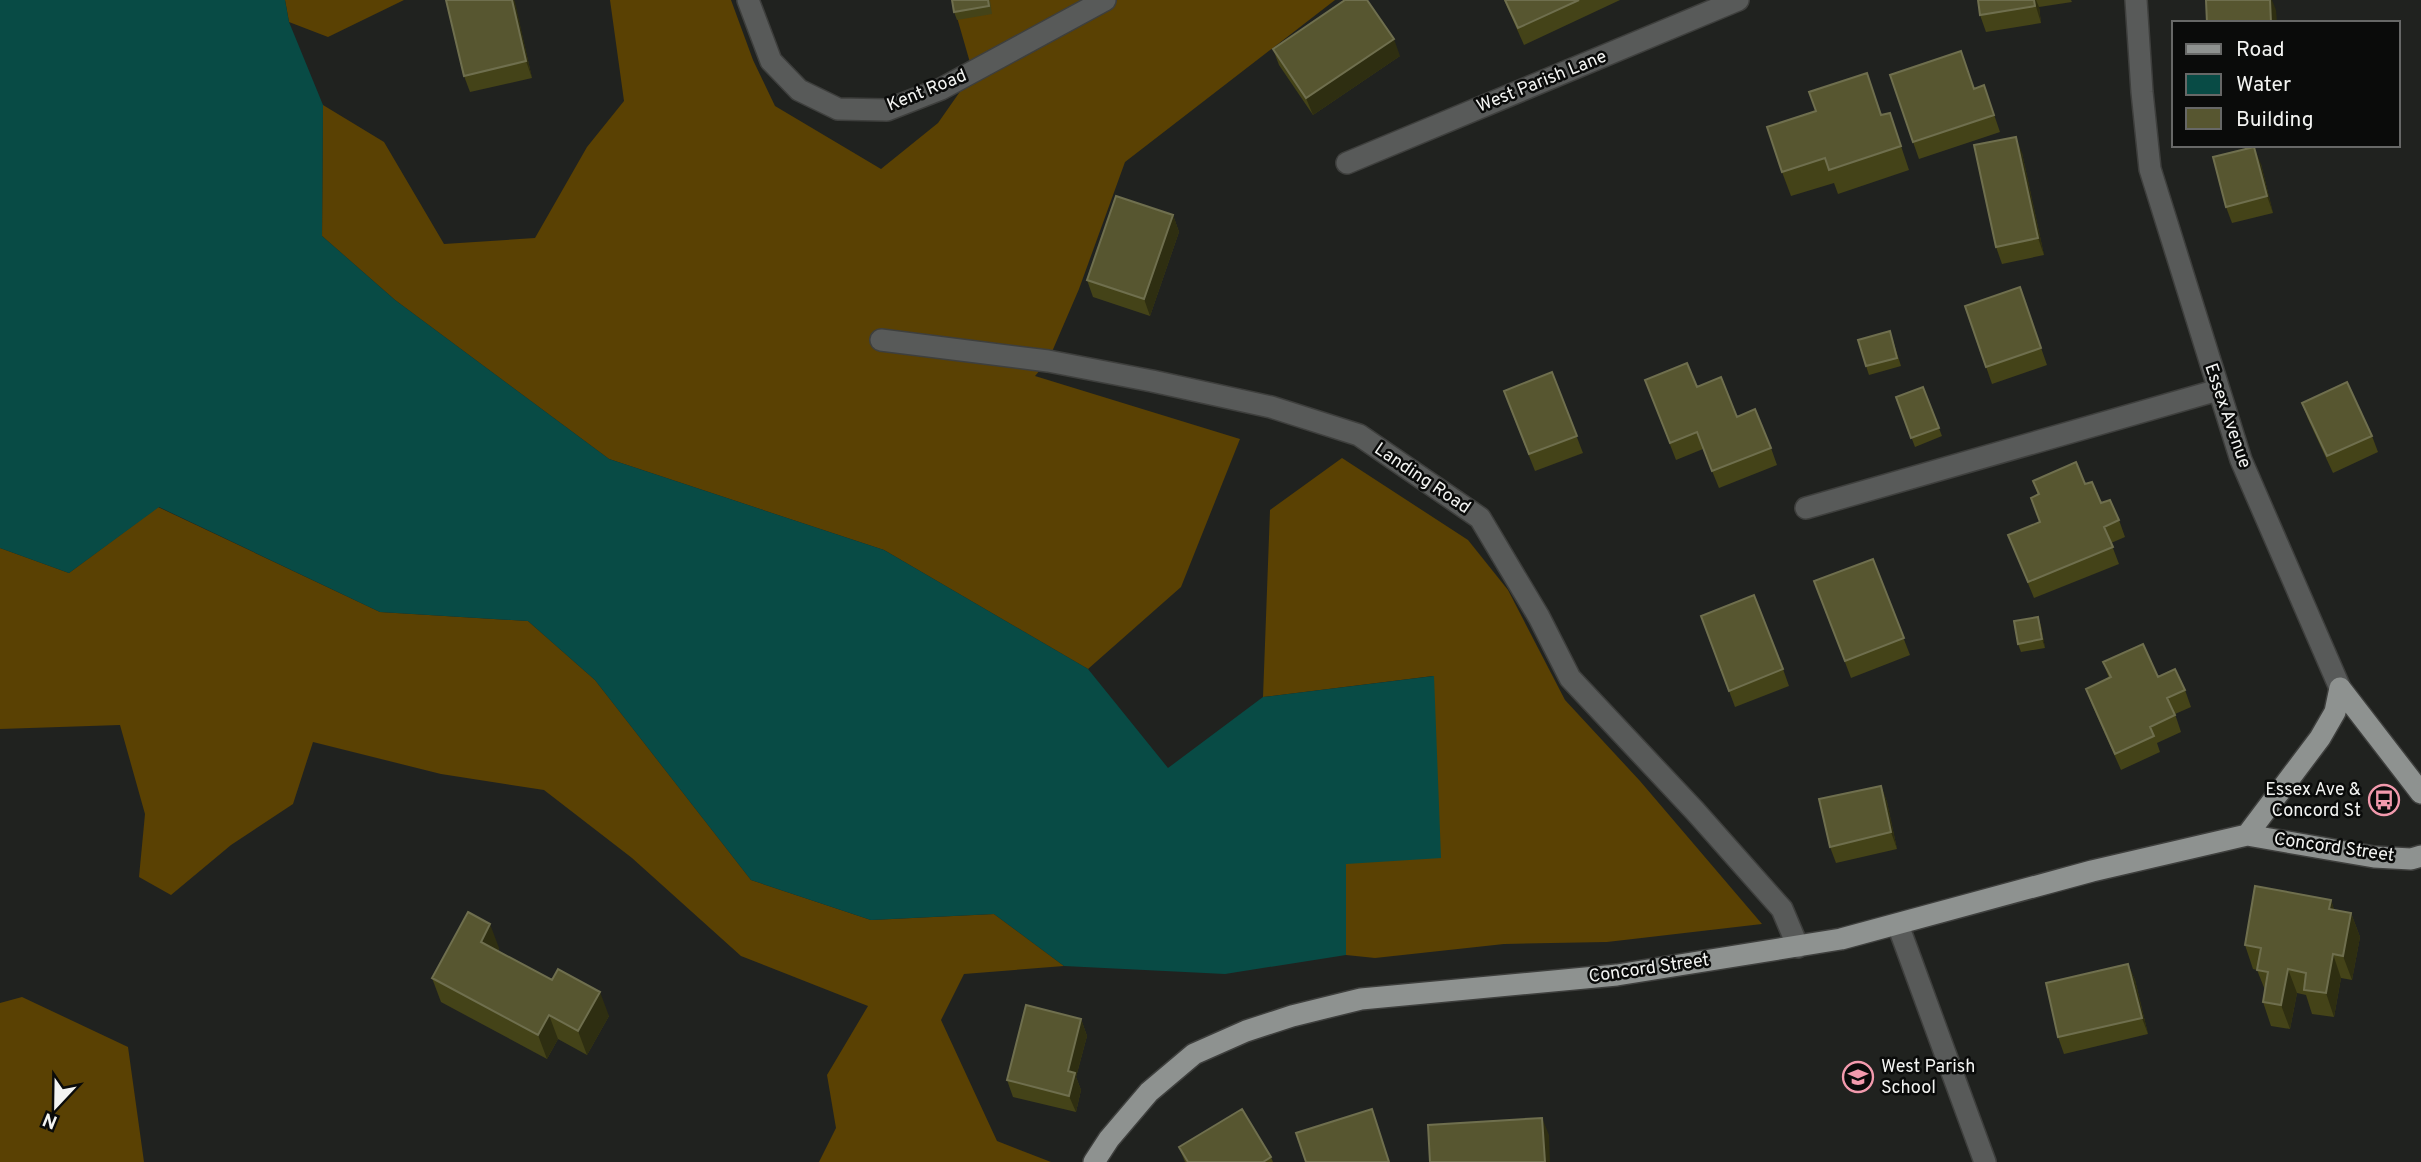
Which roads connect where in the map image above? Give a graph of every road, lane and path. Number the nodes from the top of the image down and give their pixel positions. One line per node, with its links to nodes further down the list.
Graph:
1 (748, 0): 2 (street, Kent Road)
2 (1105, 0)
3 (1738, 0): 5 (street, West Parish Lane)
4 (2136, 0): 7 (street, Essex Avenue)
5 (1346, 163)
6 (881, 340): 14 (street, Landing Road)
7 (2218, 390): 8 (street); 9 (street, Essex Avenue)
8 (1806, 508)
9 (2340, 688): 10 (main road, Essex Avenue); 11 (main road, Concord Street)
10 (2421, 793)
11 (2247, 835): 12 (main road, Concord Street); 13 (main road, Concord Street)
12 (2421, 856)
13 (1898, 925): 14 (main road, Concord Street); 16 (street)
14 (1798, 947): 15 (main road, Concord Street)
15 (1094, 1162)
16 (1985, 1162)

